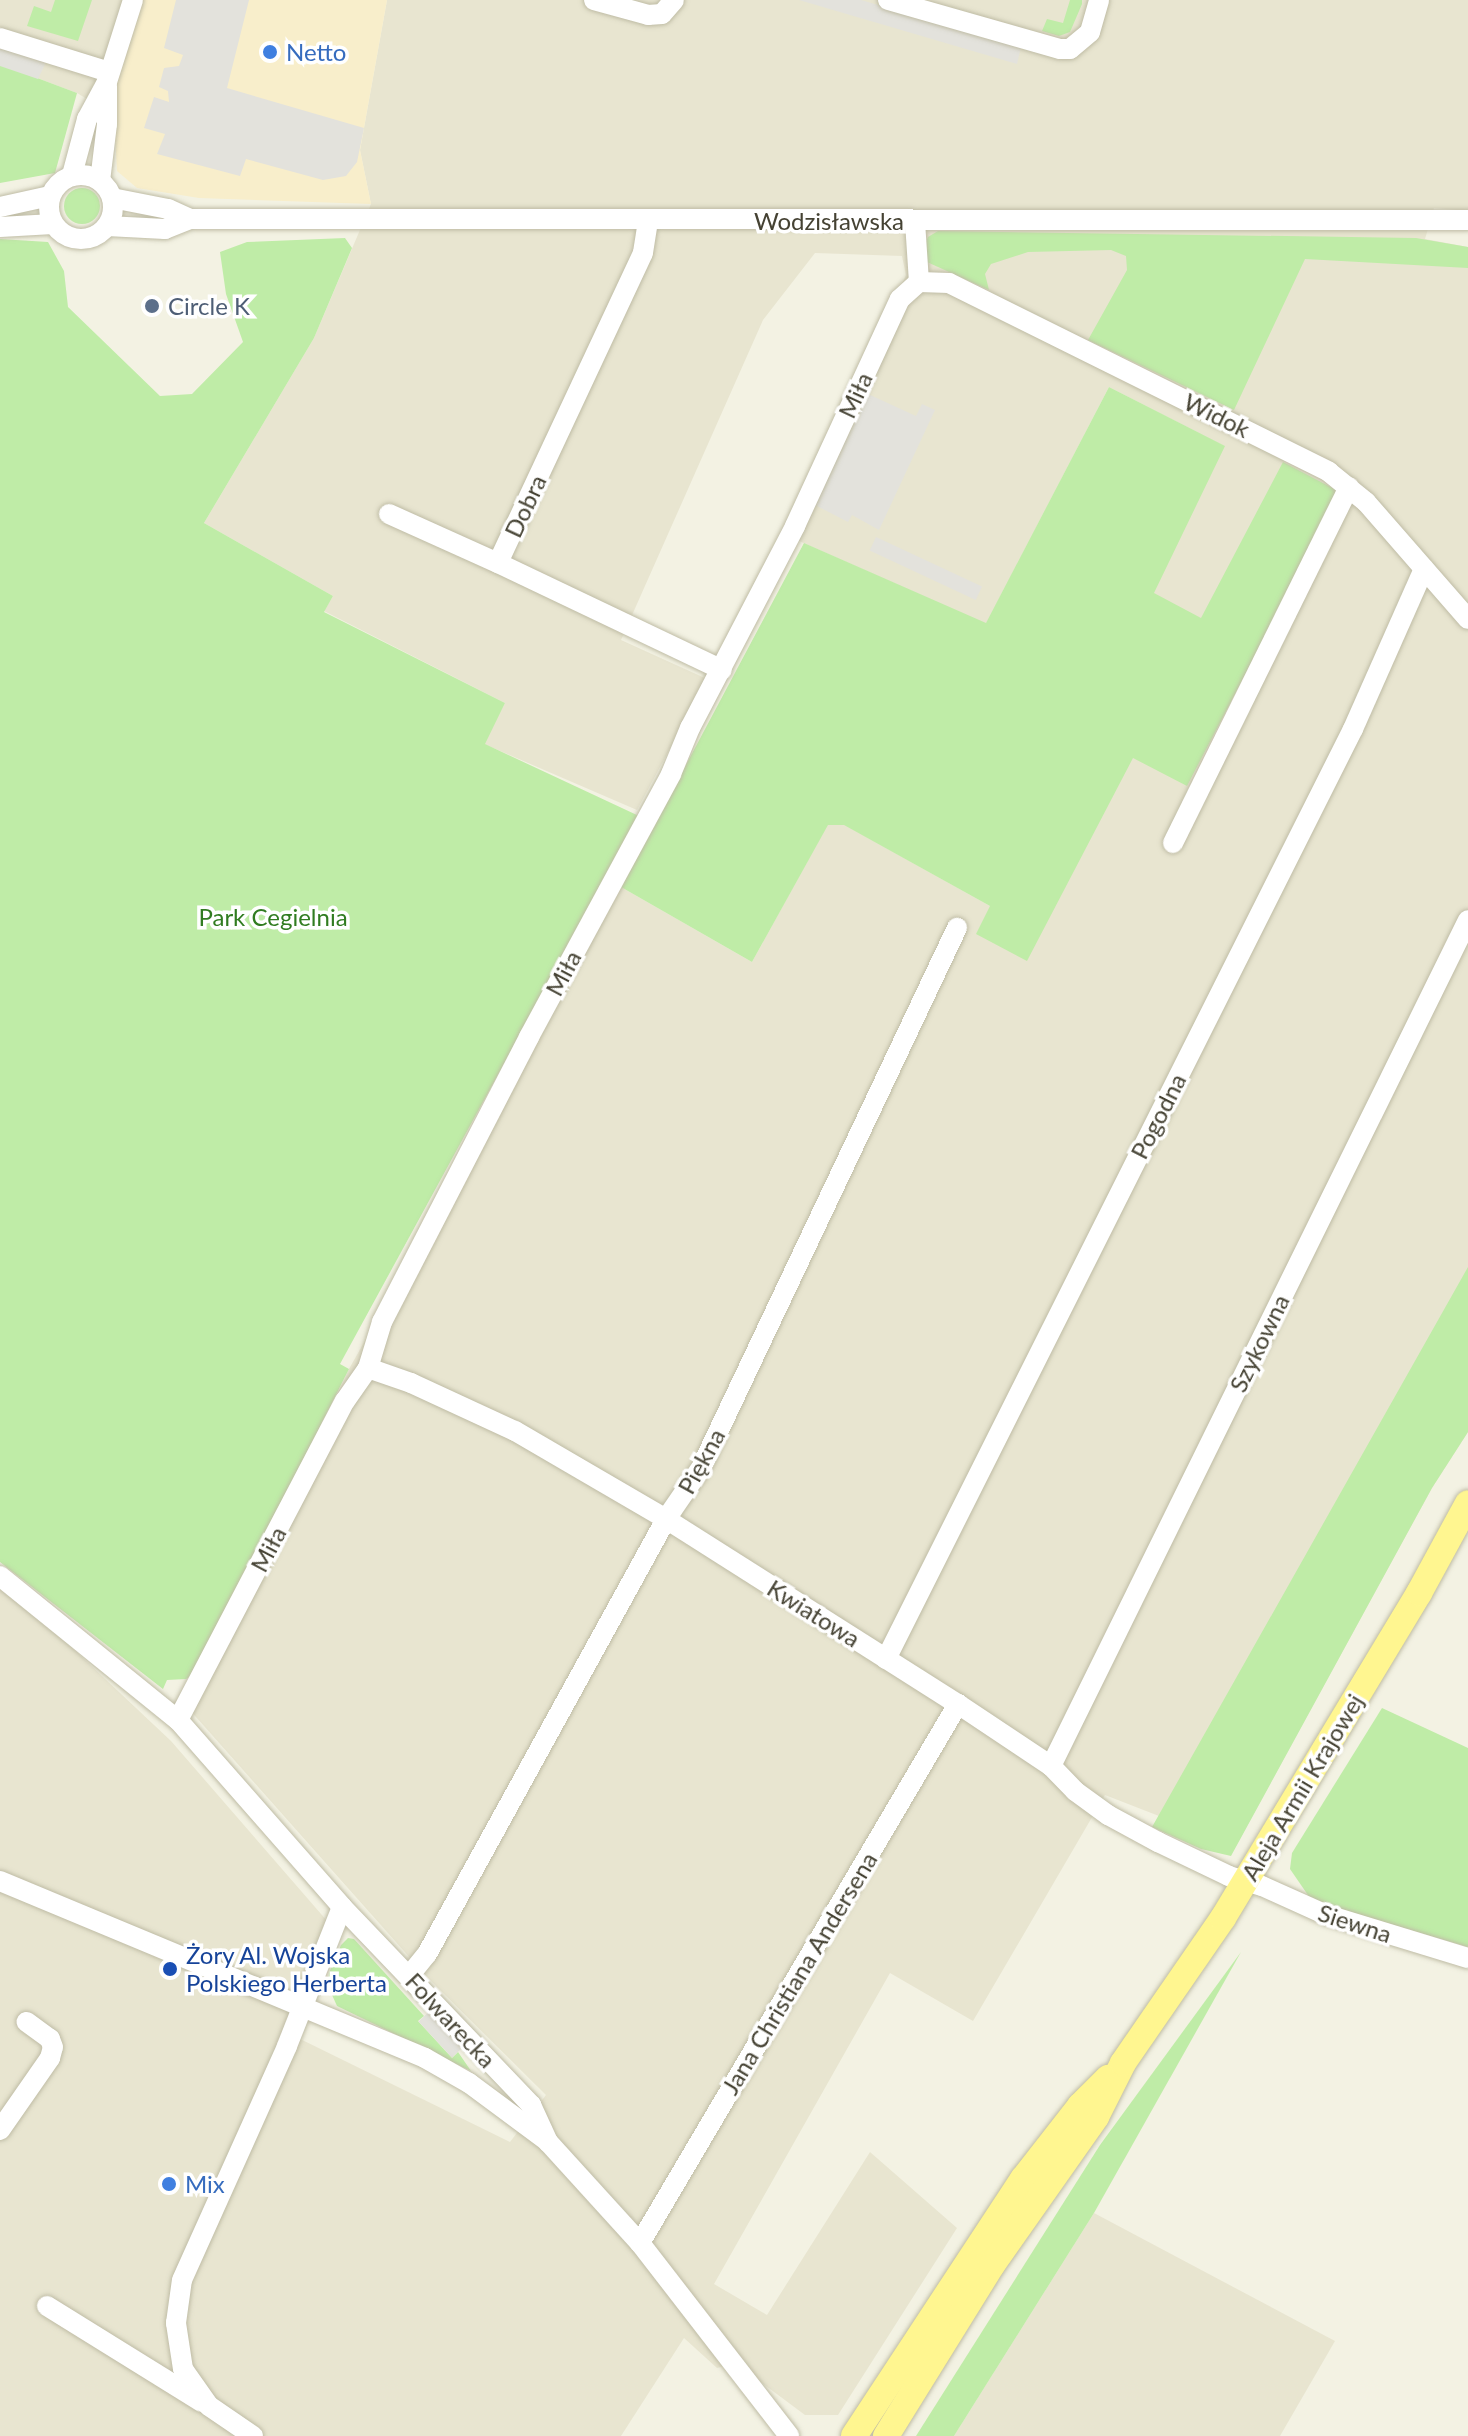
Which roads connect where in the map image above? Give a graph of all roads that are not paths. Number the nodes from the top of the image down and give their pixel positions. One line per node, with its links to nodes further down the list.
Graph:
1 (133, 0): 7 (street)
2 (594, 0): 3 (street)
3 (674, 0)
4 (888, 0): 5 (street)
5 (1099, 0)
6 (0, 38): 7 (street)
7 (108, 77): 8 (street); 9 (street)
8 (72, 175): 9 (street); 10 (street)
9 (100, 181): 11 (street)
10 (50, 196): 12 (street); 17 (street)
11 (112, 198): 13 (street, Wodzisławska); 18 (street)
12 (0, 207)
13 (190, 219): 15 (street, Wodzisławska); 18 (street, Wodzisławska)
14 (1468, 220): 16 (street, Wodzisławska)
15 (648, 221): 16 (street, Wodzisławska); 23 (street, Dobra)
16 (915, 221): 20 (street)
17 (53, 224): 18 (street); 19 (street)
18 (107, 226)
19 (0, 227)
20 (919, 282): 21 (street, Widok); 26 (street, Miła)
21 (1349, 487): 24 (street, Widok); 27 (street)
22 (389, 514): 23 (street)
23 (498, 563): 26 (street, Dobra)
24 (1424, 569): 25 (street, Widok); 34 (street, Pogodna)
25 (1468, 619)
26 (722, 670): 30 (street, Miła)
27 (1173, 843)
28 (1468, 920): 37 (street, Szykowna)
29 (957, 928): 32 (street, Piękna)
30 (368, 1368): 32 (street, Kwiatowa); 36 (street, Miła)
31 (1468, 1503): 38 (main road, Aleja Armii Krajowej)
32 (666, 1519): 34 (street, Kwiatowa); 42 (street, Piękna)
33 (0, 1576): 36 (street, Folwarecka)
34 (886, 1659): 35 (street, Kwiatowa)
35 (958, 1704): 37 (street, Kwiatowa); 50 (street, Jana Christiana Andersena)
36 (178, 1720): 40 (street, Folwarecka)
37 (1051, 1766): 38 (street, Kwiatowa)
38 (1246, 1880): 41 (street, Siewna); 45 (main road, Aleja Armii Krajowej)
39 (0, 1881): 43 (street)
40 (342, 1907): 42 (street, Folwarecka); 43 (street)
41 (1468, 1958)
42 (409, 1976): 46 (street, Folwarecka)
43 (302, 2008): 47 (street); 52 (street)
44 (27, 2022): 48 (street)
45 (1123, 2063): 55 (main road, Aleja Armii Krajowej); 56 (main road, Aleja Armii Krajowej)
46 (506, 2078): 47 (street); 49 (street, Folwarecka)
47 (469, 2083): 49 (street)
48 (0, 2130)
49 (548, 2142): 50 (street, Folwarecka)
50 (640, 2243): 54 (street, Folwarecka)
51 (47, 2306): 52 (street)
52 (209, 2406): 53 (street)
53 (253, 2436)
54 (789, 2436)
55 (854, 2436)
56 (886, 2436)

